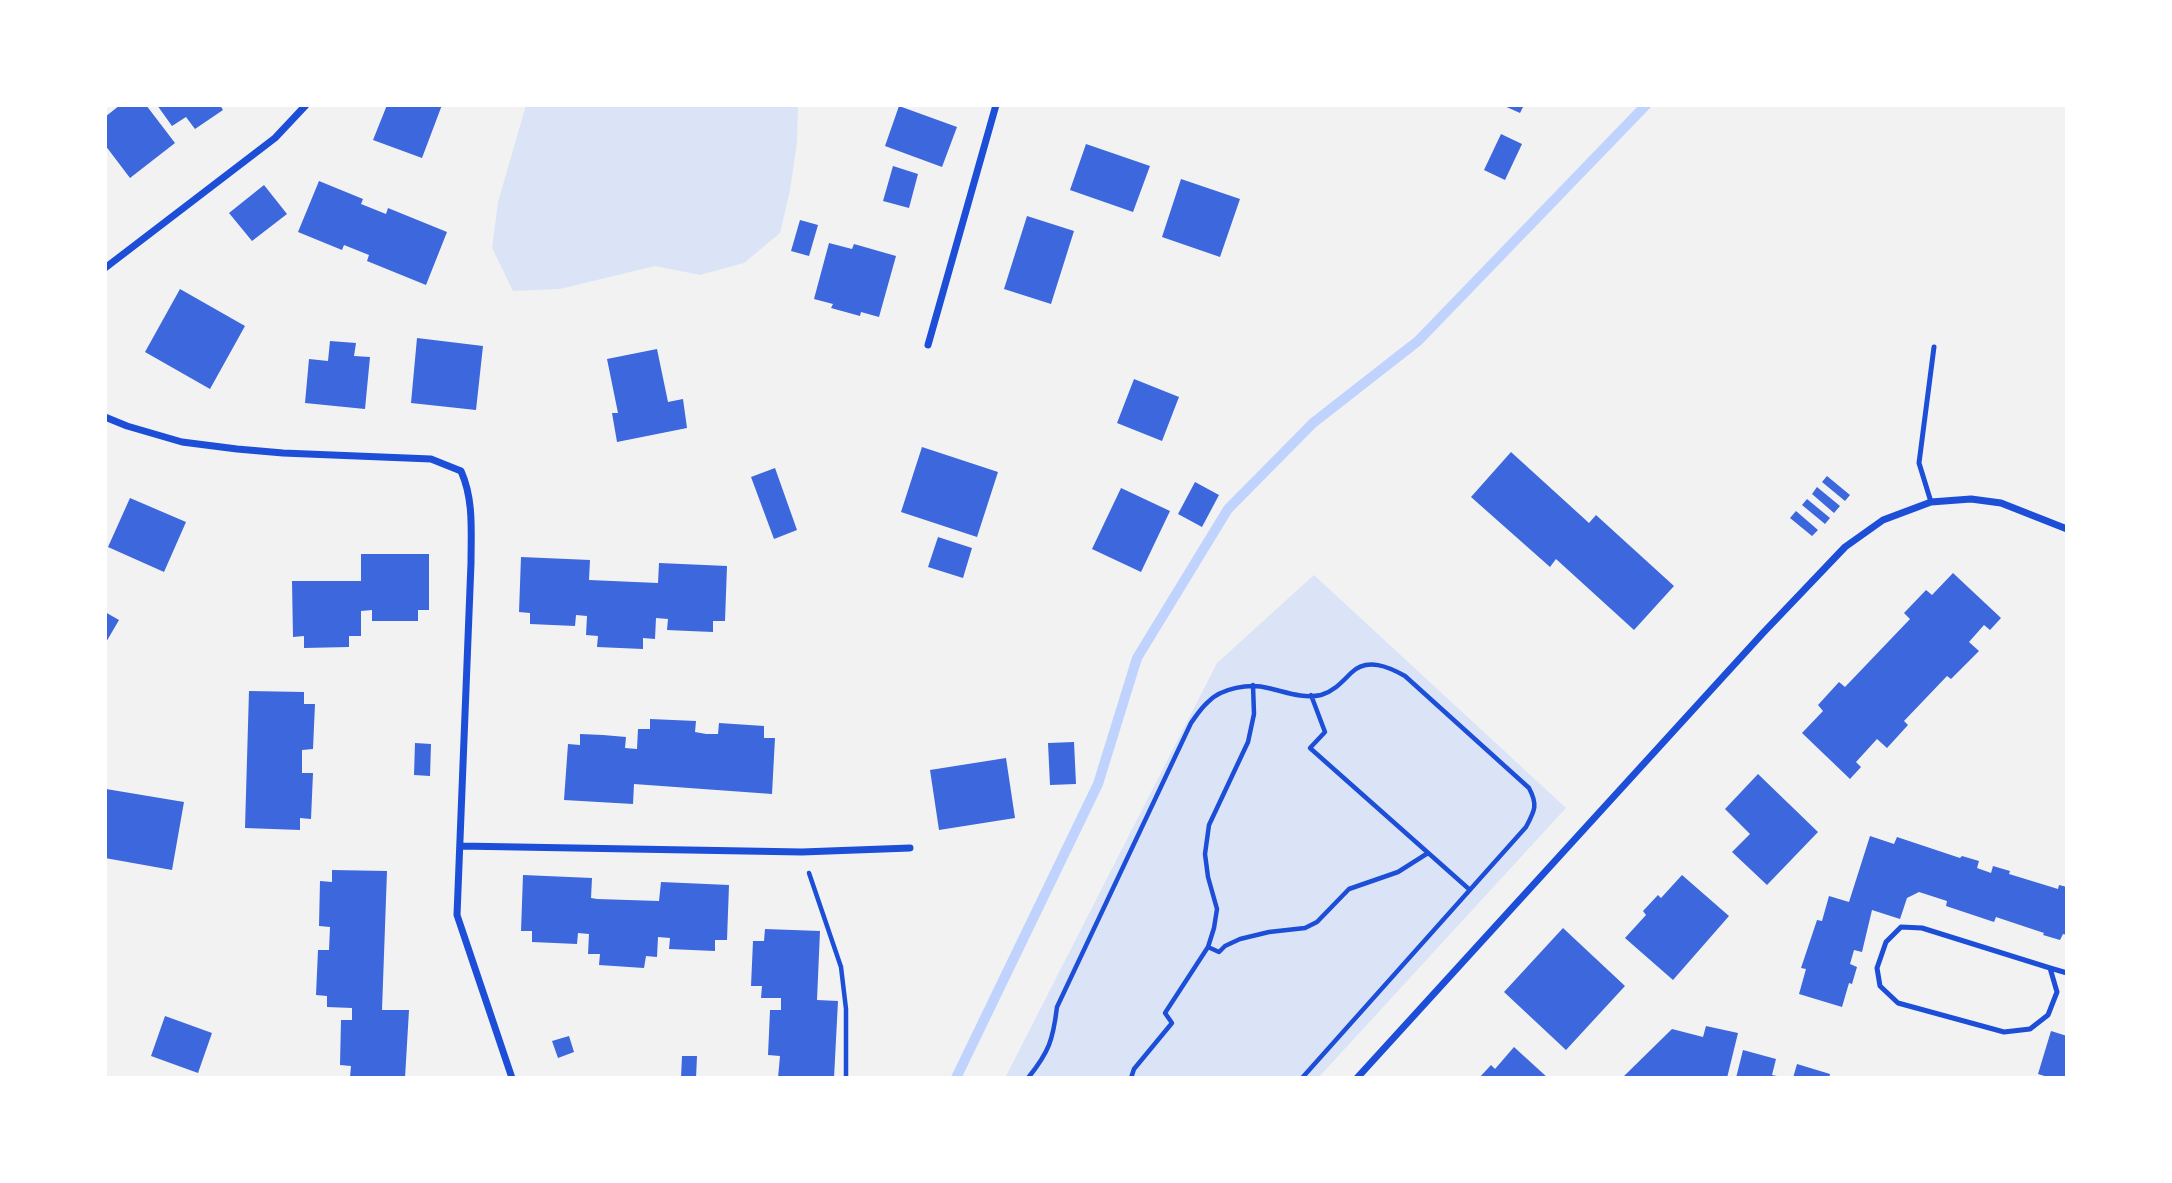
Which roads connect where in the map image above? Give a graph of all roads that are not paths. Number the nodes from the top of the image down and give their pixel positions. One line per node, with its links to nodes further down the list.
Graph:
1 (306, 105): 3 (street)
2 (996, 105): 4 (street)
3 (105, 268)
4 (928, 345)
5 (1934, 347): 7 (lane)
6 (105, 417): 9 (street)
7 (1931, 502): 8 (street); 14 (street)
8 (2067, 529)
9 (460, 846): 10 (street); 13 (street)
10 (910, 848)
11 (2050, 968): 11 (lane); 12 (lane)
12 (2067, 973)
13 (512, 1078)
14 (1357, 1078)

